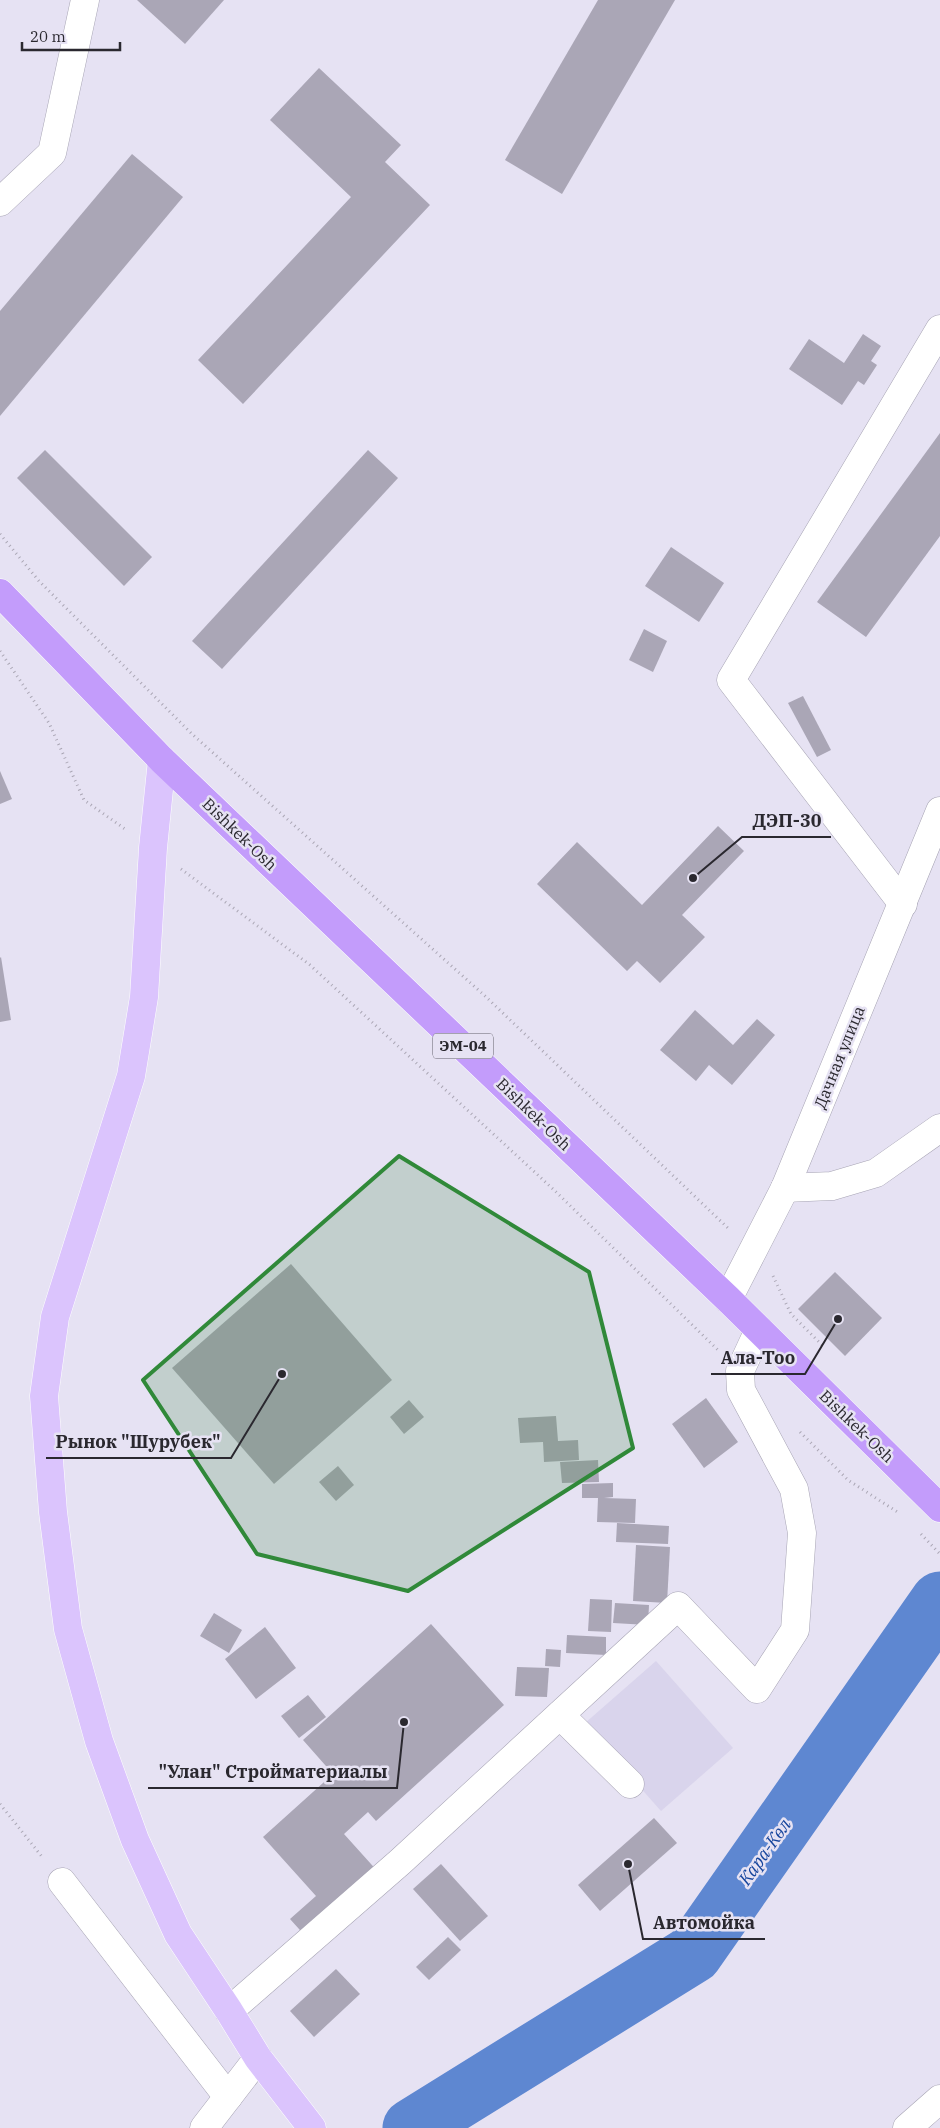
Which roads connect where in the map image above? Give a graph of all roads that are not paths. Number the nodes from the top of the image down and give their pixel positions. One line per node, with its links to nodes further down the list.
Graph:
1 (85, 0): 2 (street)
2 (0, 202)
3 (940, 329): 7 (street)
4 (0, 593): 5 (highway, Bishkek-Osh / ЭМ-04)
5 (162, 760): 10 (highway, Bishkek-Osh / ЭМ-04); 16 (main road)
6 (940, 812): 7 (street, Дачная улица)
7 (903, 904): 9 (street, Дачная улица)
8 (940, 1128): 9 (street)
9 (785, 1188): 10 (street, Дачная улица)
10 (728, 1298): 11 (highway, Bishkek-Osh / ЭМ-04)
11 (759, 1330): 12 (highway, Bishkek-Osh / ЭМ-04); 13 (street)
12 (935, 1502)
13 (560, 1715): 14 (street); 16 (street)
14 (630, 1784)
15 (62, 1882): 18 (street)
16 (229, 2011): 17 (main road)
17 (258, 2058): 18 (street); 20 (main road)
18 (228, 2097): 21 (street)
19 (940, 2099): 22 (street)
20 (308, 2123)
21 (204, 2128)
22 (907, 2128)

